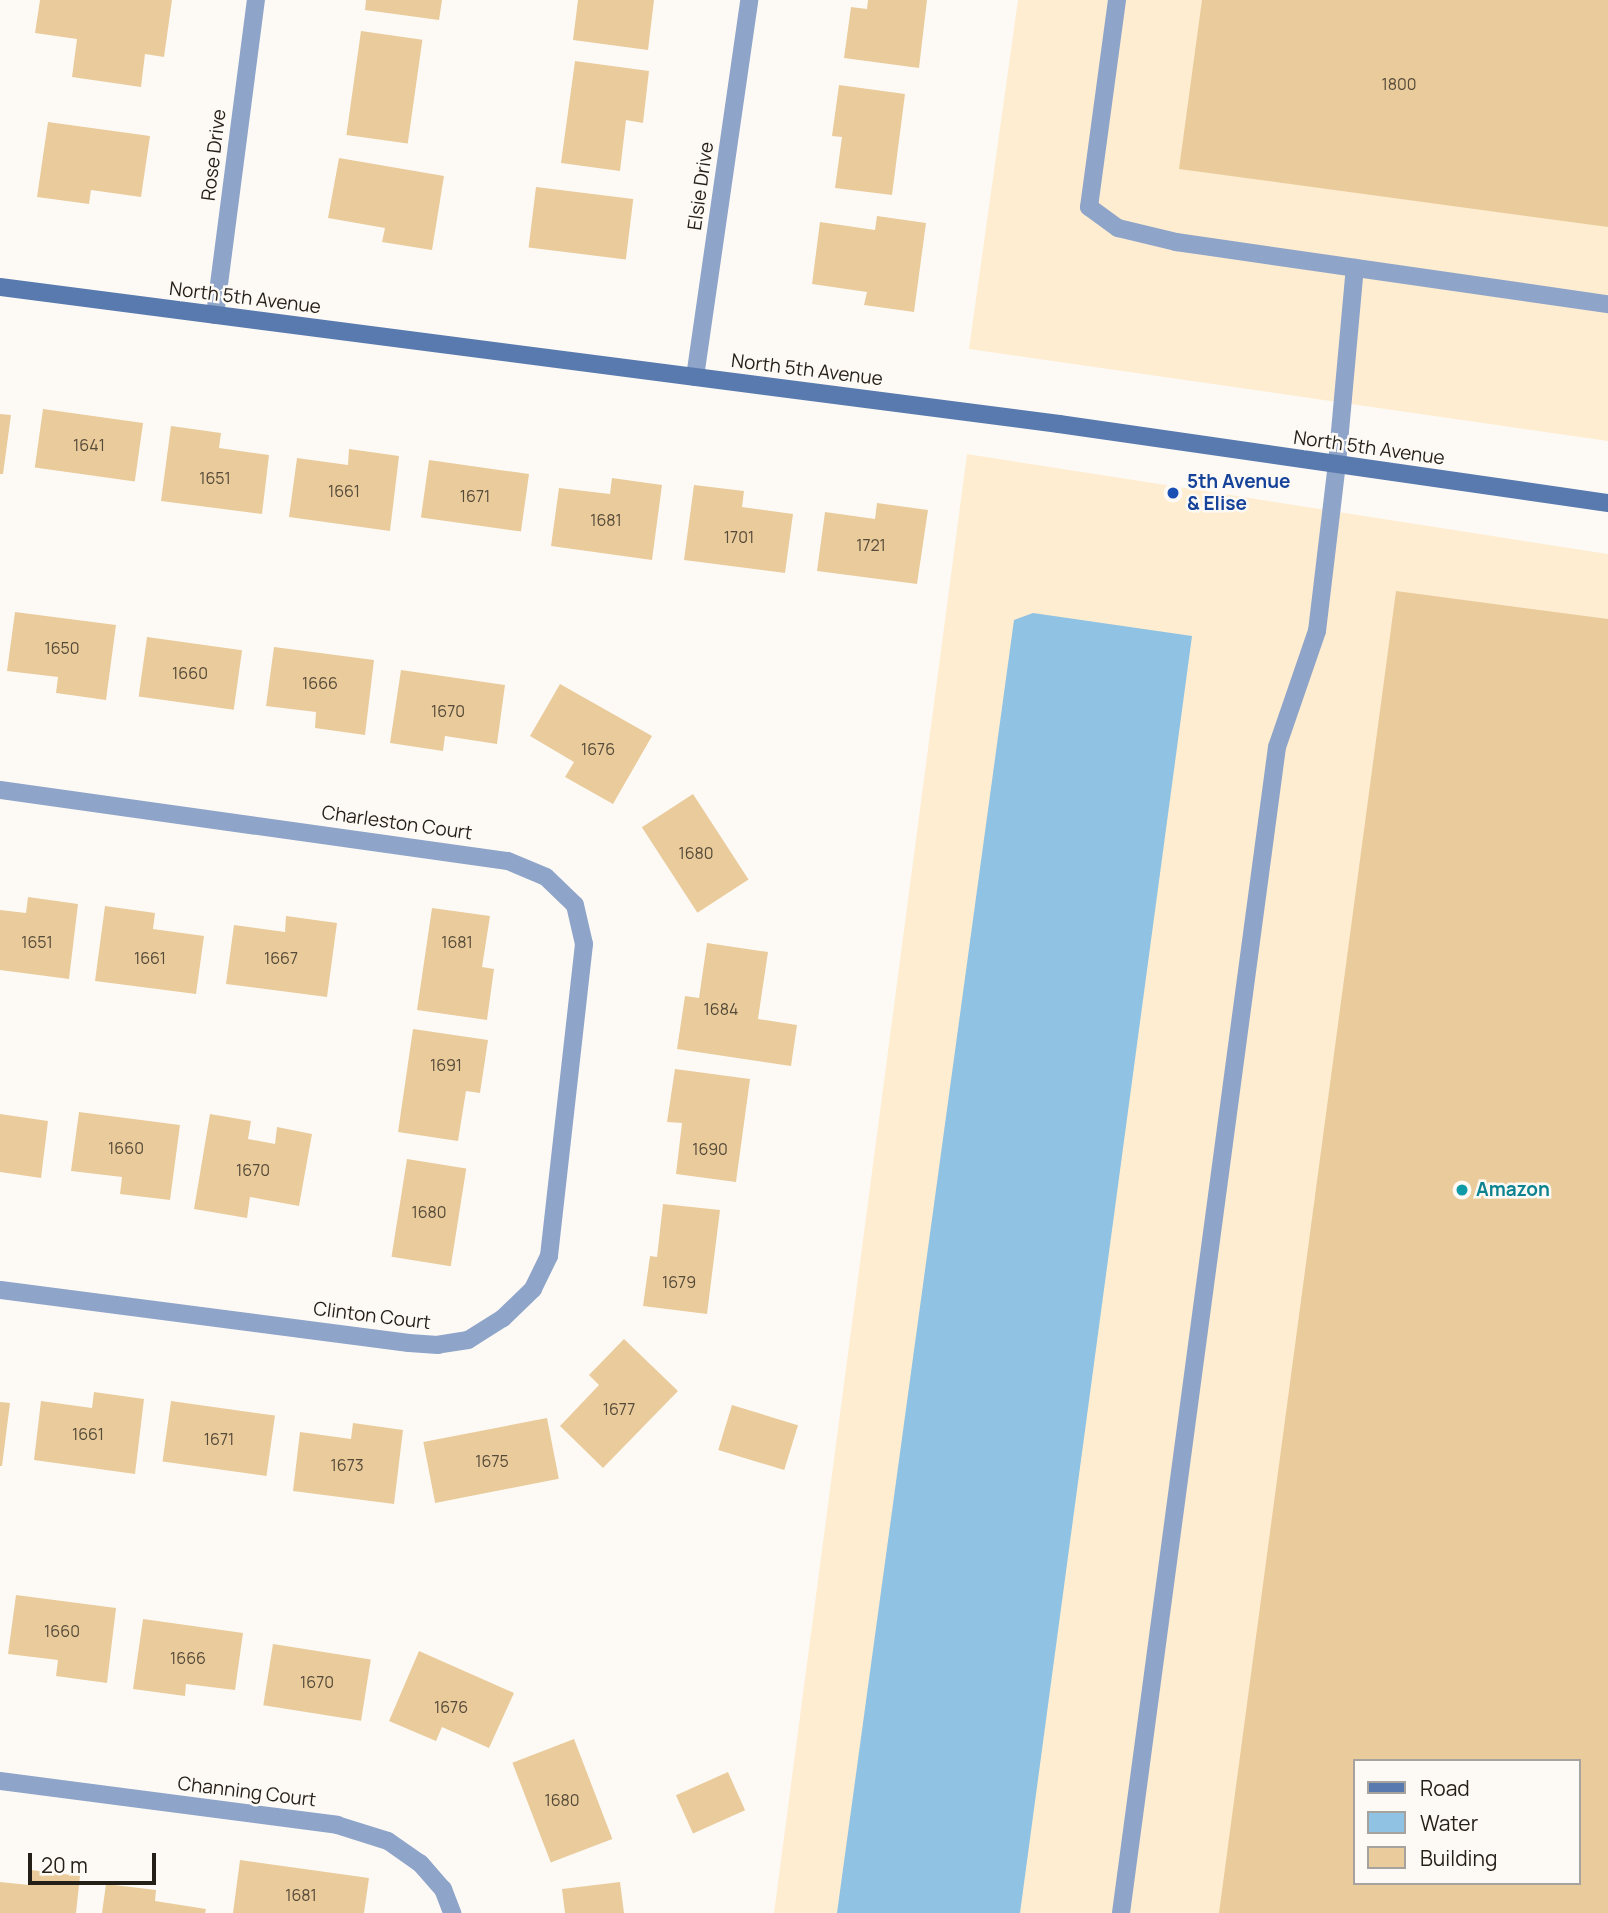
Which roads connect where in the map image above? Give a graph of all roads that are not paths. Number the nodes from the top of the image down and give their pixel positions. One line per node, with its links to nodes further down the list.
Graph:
1 (256, 0): 7 (street, Rose Drive)
2 (749, 0): 8 (street, Elsie Drive)
3 (1117, 0): 4 (street)
4 (1355, 268): 6 (street); 9 (street)
5 (0, 287): 7 (street, North 5th Avenue)
6 (1608, 304)
7 (215, 315): 8 (street, North 5th Avenue)
8 (695, 377): 9 (street, North 5th Avenue)
9 (1337, 464): 10 (street, North 5th Avenue); 16 (street)
10 (1608, 503)
11 (0, 790): 12 (street, Charleston Court)
12 (564, 1103): 13 (street, Clinton Court)
13 (0, 1290)
14 (0, 1781): 15 (street, Channing Court)
15 (452, 1913)
16 (1121, 1913)

